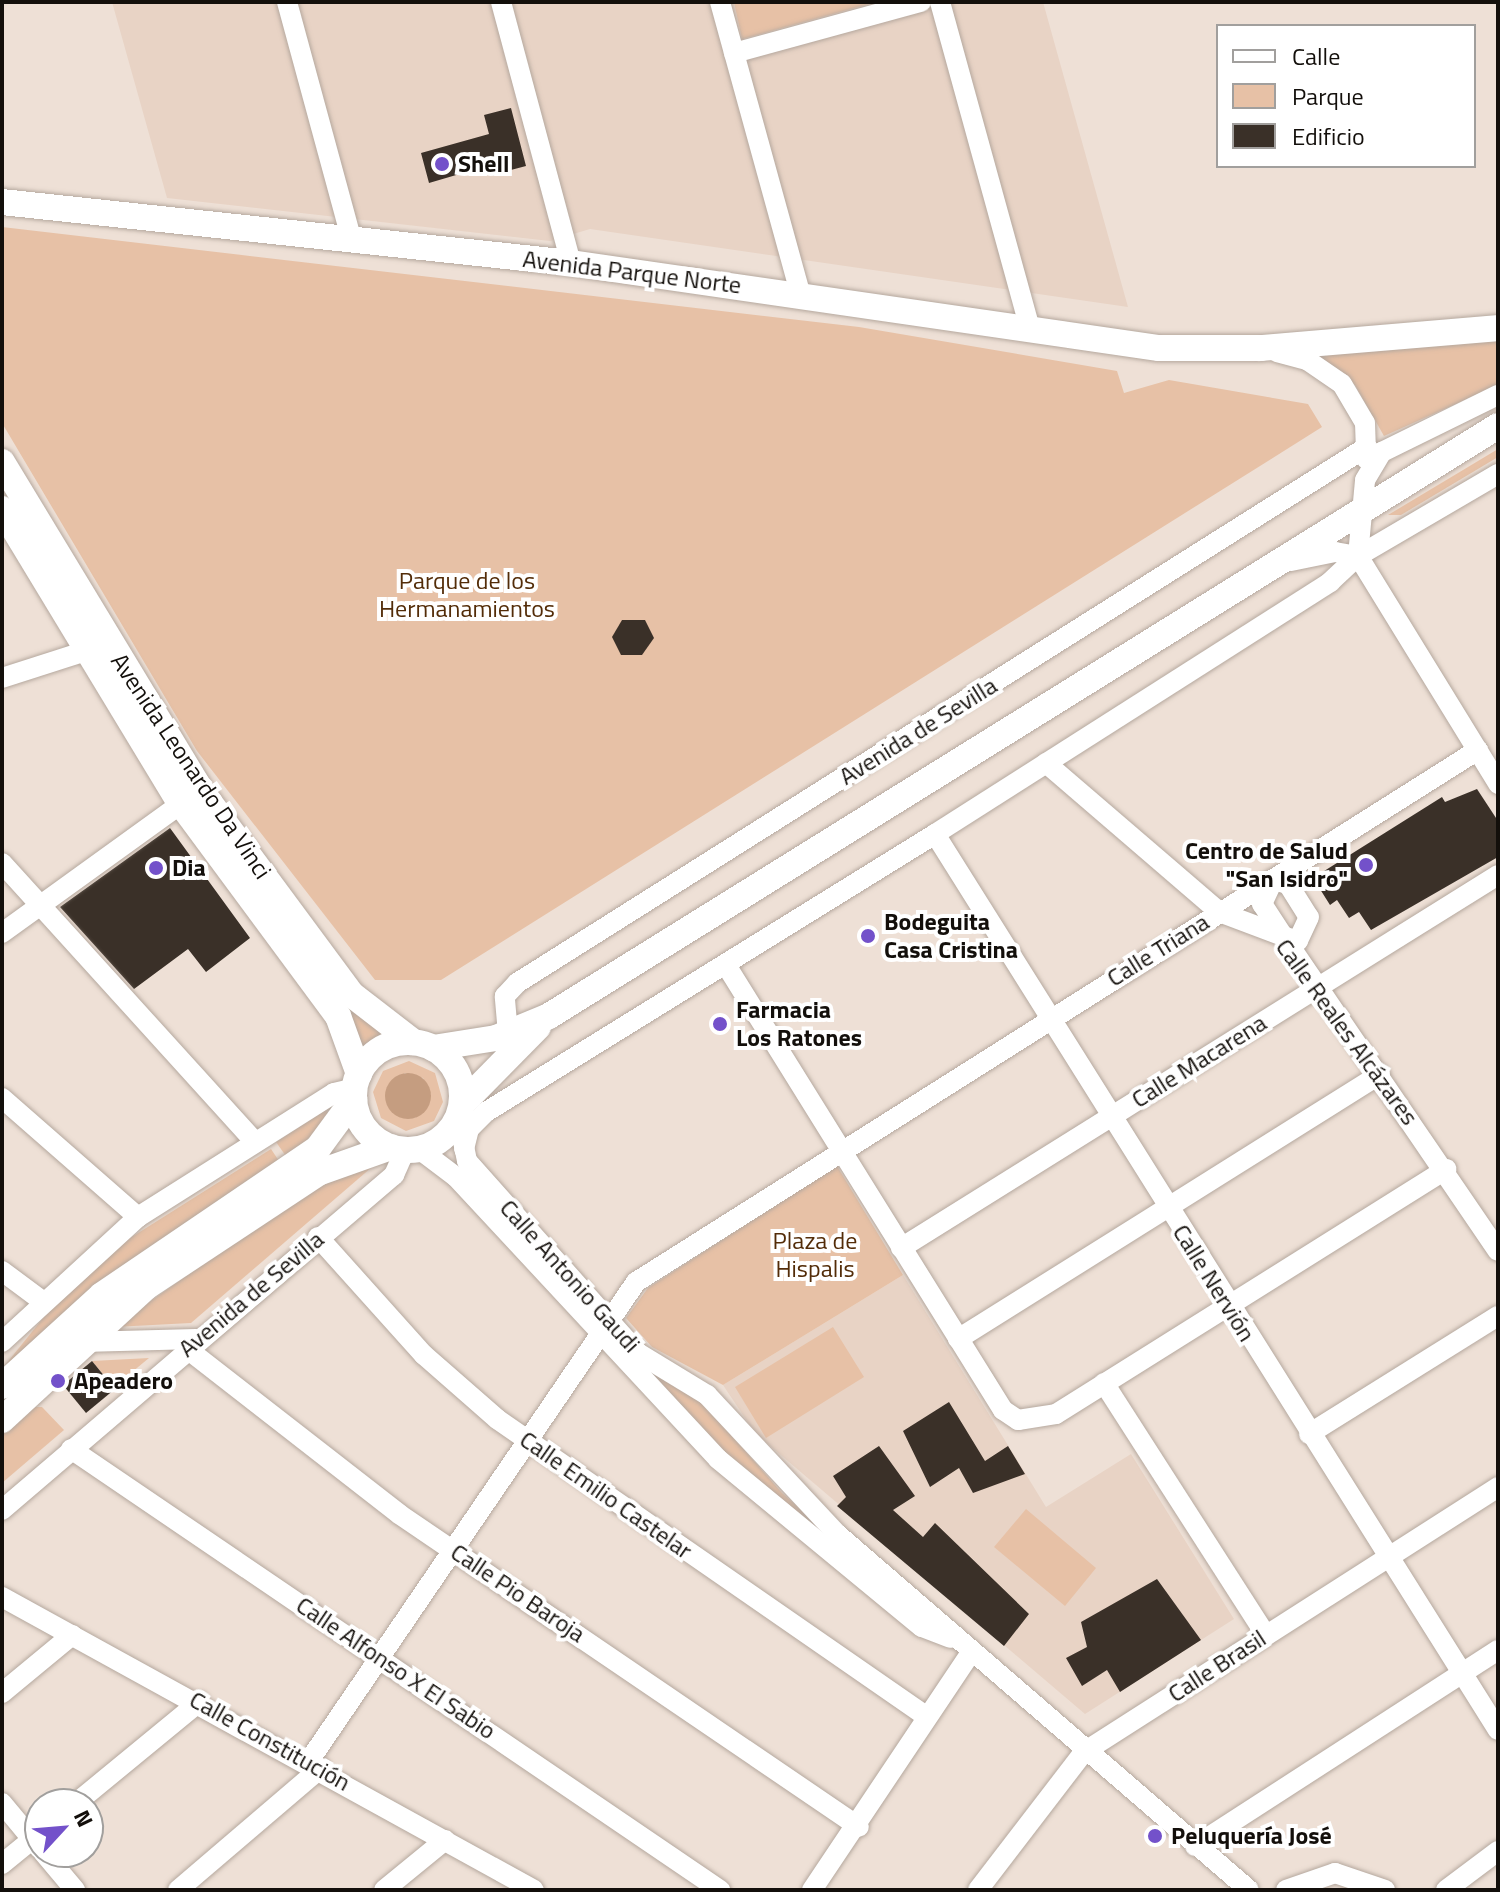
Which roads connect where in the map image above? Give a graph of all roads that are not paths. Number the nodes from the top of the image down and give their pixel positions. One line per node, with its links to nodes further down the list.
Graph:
1 (287, 2): 8 (street)
2 (501, 2): 9 (street)
3 (720, 2): 6 (street)
4 (921, 2): 6 (street)
5 (940, 2): 11 (street)
6 (734, 53): 10 (street)
7 (2, 202): 8 (street, Avenida Parque Norte)
8 (351, 237): 9 (street, Avenida Parque Norte)
9 (571, 263): 10 (street, Avenida Parque Norte)
10 (800, 293): 11 (street, Avenida Parque Norte)
11 (1030, 328): 13 (street, Avenida Parque Norte)
12 (1498, 328): 13 (street, Avenida Parque Norte)
13 (1261, 348): 16 (street)
14 (1498, 395): 19 (street)
15 (1498, 426): 21 (street, Avenida de Sevilla)
16 (1367, 447): 19 (street); 42 (street, Avenida de Sevilla)
17 (2, 462): 43 (street, Avenida Leonardo Da Vinci)
18 (1498, 474): 22 (street)
19 (1365, 480): 21 (street)
20 (2, 509): 24 (street, Avenida Leonardo Da Vinci)
21 (1363, 510): 22 (street); 23 (street, Avenida de Sevilla)
22 (1358, 556): 23 (street); 26 (street); 27 (street)
23 (1270, 566): 40 (street, Avenida de Sevilla)
24 (86, 651): 25 (street); 29 (street, Avenida Leonardo Da Vinci)
25 (2, 678)
26 (1478, 750): 28 (street); 33 (street, Calle Triana)
27 (1046, 763): 30 (street); 35 (street, Calle Reales Alcázares)
28 (1498, 784)
29 (181, 804): 34 (street); 45 (street, Avenida Leonardo Da Vinci)
30 (935, 834): 38 (street); 41 (street, Calle Nervión)
31 (2, 863): 34 (street)
32 (1498, 875): 39 (street, Calle Macarena)
33 (1270, 881): 35 (street, Calle Triana); 37 (street); 37 (street)
34 (38, 907): 36 (street); 50 (street)
35 (1219, 912): 37 (street, Calle Reales Alcázares); 41 (street, Calle Triana)
36 (2, 933)
37 (1283, 936): 39 (street, Calle Reales Alcázares)
38 (726, 965): 47 (street); 51 (street)
39 (1318, 987): 44 (street, Calle Reales Alcázares); 49 (street, Calle Macarena)
40 (549, 1016): 42 (street, Avenida de Sevilla); 48 (street, Avenida de Sevilla)
41 (1050, 1017): 49 (street, Calle Nervión); 51 (street, Calle Triana)
42 (508, 1034): 43 (street, Avenida de Sevilla)
43 (423, 1045): 45 (street); 48 (street)
44 (1380, 1074): 54 (street, Calle Reales Alcázares); 56 (street)
45 (356, 1087): 50 (street); 52 (street); 71 (street)
46 (2, 1098): 57 (street)
47 (509, 1098): 48 (street); 53 (street)
48 (460, 1111): 52 (street); 53 (street)
49 (1112, 1115): 56 (street, Calle Nervión); 59 (street, Calle Macarena)
50 (254, 1141): 57 (street)
51 (840, 1151): 59 (street); 65 (street, Calle Triana)
52 (413, 1152): 55 (street, Avenida de Sevilla); 55 (street, Avenida de Sevilla); 65 (street, Calle Antonio Gaudi); 68 (street)
53 (464, 1155): 65 (street, Calle Antonio Gaudi)
54 (1446, 1169): 60 (street, Calle Reales Alcázares); 63 (street)
55 (394, 1175): 58 (street, Avenida de Sevilla)
56 (1167, 1208): 63 (street, Calle Nervión); 66 (street)
57 (138, 1217): 62 (street)
58 (318, 1237): 69 (street, Avenida de Sevilla); 74 (street, Calle Emilio Castelar)
59 (901, 1248): 66 (street)
60 (1498, 1251)
61 (2, 1271): 62 (street)
62 (41, 1300): 67 (street)
63 (1229, 1306): 70 (street); 73 (street, Calle Nervión)
64 (1498, 1316): 73 (street)
65 (605, 1330): 74 (street, Calle Triana); 83 (street, Calle Antonio Gaudi); 83 (street, Calle Antonio Gaudi)
66 (958, 1339): 70 (street)
67 (2, 1342)
68 (82, 1342): 69 (street); 72 (street)
69 (191, 1343): 75 (street, Avenida de Sevilla); 78 (street, Calle Pio Baroja)
70 (1104, 1383): 82 (street)
71 (2, 1386)
72 (2, 1420)
73 (1309, 1434): 79 (street, Calle Nervión)
74 (528, 1442): 78 (street, Calle Triana); 89 (street, Calle Emilio Castelar)
75 (71, 1449): 77 (street, Avenida de Sevilla); 85 (street, Calle Alfonso X El Sabio)
76 (1498, 1487): 79 (street, Calle Brasil)
77 (2, 1510)
78 (455, 1550): 85 (street, Calle Triana); 96 (street, Calle Pio Baroja)
79 (1385, 1556): 82 (street, Calle Brasil); 86 (street, Calle Nervión)
80 (2, 1597): 81 (street, Calle Constitución)
81 (72, 1635): 87 (street); 88 (street, Calle Constitución)
82 (1266, 1635): 91 (street, Calle Brasil)
83 (964, 1648): 89 (street); 91 (street, Calle Antonio Gaudi)
84 (1498, 1650): 86 (street)
85 (380, 1656): 92 (street, Calle Triana); 107 (street, Calle Alfonso X El Sabio)
86 (1462, 1673): 90 (street, Calle Nervión); 98 (street)
87 (2, 1693)
88 (199, 1702): 92 (street, Calle Constitución); 93 (street)
89 (926, 1716): 96 (street)
90 (1498, 1730)
91 (1084, 1752): 98 (street, Calle Antonio Gaudi); 109 (street, Calle Brasil)
92 (315, 1765): 97 (street, Calle Constitución); 104 (street, Calle Triana)
93 (94, 1788)
94 (2, 1803): 95 (street)
95 (24, 1827)
96 (859, 1827): 108 (street)
97 (445, 1840): 105 (street); 106 (street, Calle Constitución)
98 (1195, 1846): 110 (street, Calle Antonio Gaudi)
99 (1498, 1851): 113 (street)
100 (24, 1852): 101 (street)
101 (2, 1864)
102 (58, 1868): 103 (street)
103 (75, 1890)
104 (178, 1890)
105 (384, 1890)
106 (534, 1890)
107 (720, 1890)
108 (812, 1890)
109 (978, 1890)
110 (1249, 1890)
111 (1286, 1890): 112 (street)
112 (1385, 1890)
113 (1446, 1890)

